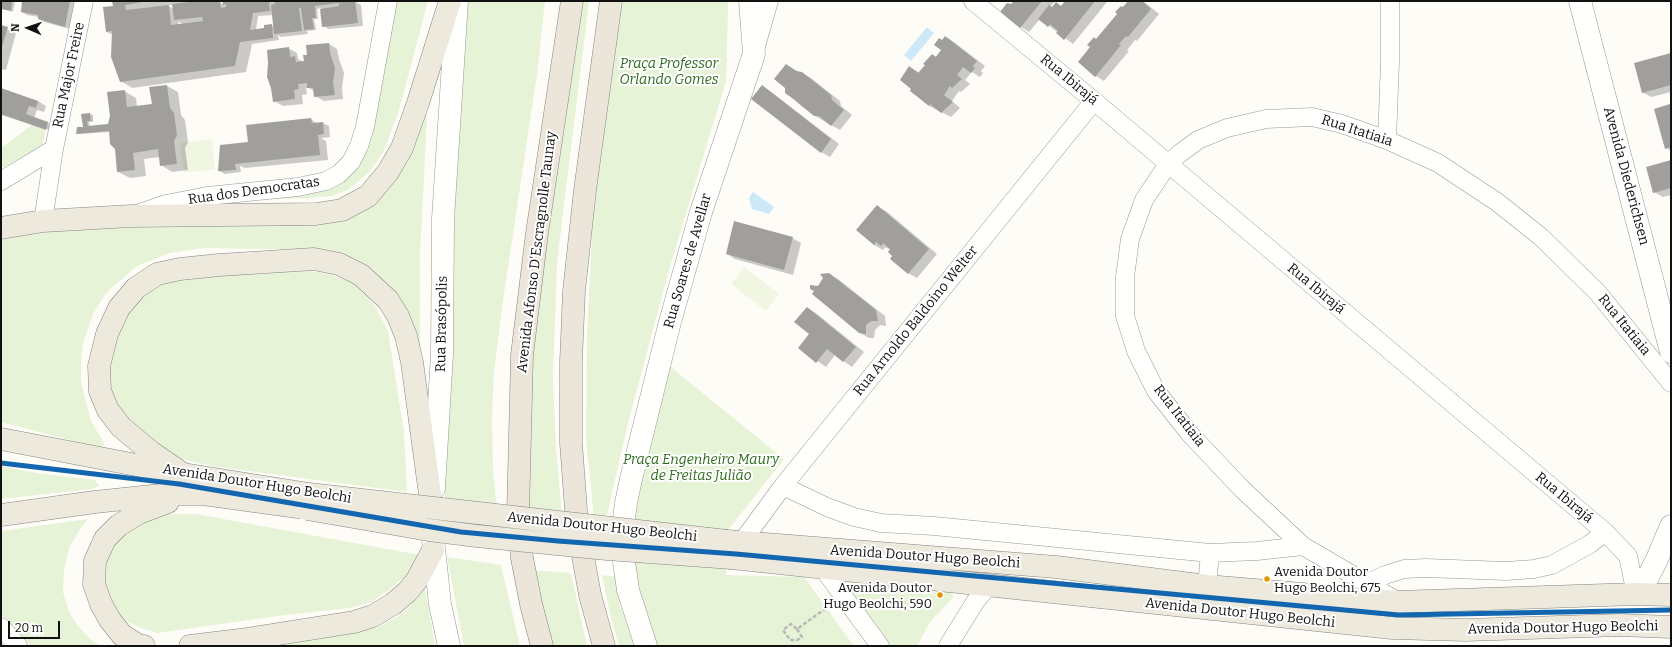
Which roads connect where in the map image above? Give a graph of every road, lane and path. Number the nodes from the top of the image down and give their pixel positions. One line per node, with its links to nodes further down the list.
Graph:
1 (84, 1): 16 (street, Rua Major Freire)
2 (388, 1): 19 (street, Rua dos Democratas)
3 (450, 1): 19 (main road)
4 (457, 1): 31 (street, Rua Brasópolis)
5 (572, 1): 56 (highway, Avenida Afonso D'Escragnolle Taunay)
6 (611, 1): 57 (highway)
7 (750, 1): 13 (street)
8 (768, 1): 13 (street, Rua Soares de Avellar)
9 (973, 1): 12 (street, Rua Ibirajá)
10 (1390, 1): 15 (street)
11 (1580, 1): 22 (street, Avenida Diederichsen)
12 (993, 7): 14 (street, Rua Ibirajá)
13 (754, 54): 58 (street, Rua Soares de Avellar)
14 (1094, 100): 17 (street, Rua Ibirajá); 26 (street, Rua Arnoldo Baldoino Welter)
15 (1387, 140): 17 (street, Rua Itatiaia); 23 (street, Rua Itatiaia)
16 (54, 149): 18 (street); 20 (street, Rua Major Freire)
17 (1168, 164): 34 (street, Rua Ibirajá); 35 (street, Rua Itatiaia)
18 (1, 181)
19 (130, 216): 20 (main road)
20 (43, 221): 21 (main road)
21 (1, 228)
22 (1671, 352)
23 (1671, 382)
24 (1, 439): 25 (main road, Avenida Doutor Hugo Beolchi)
25 (183, 474): 28 (main road, Avenida Doutor Hugo Beolchi); 31 (main road)
26 (783, 486): 36 (street, Rua Arnoldo Baldoino Welter); 38 (street, Avenida Doutor Hugo Beolchi)
27 (203, 494): 28 (main road, Avenida Doutor Hugo Beolchi); 29 (main road, Avenida Doutor Hugo Beolchi); 53 (main road)
28 (308, 501): 36 (main road, Avenida Doutor Hugo Beolchi, bridge)
29 (40, 509): 30 (main road, Avenida Doutor Hugo Beolchi); 32 (street)
30 (1, 515)
31 (433, 517): 37 (street, Rua Brasópolis)
32 (1, 526)
33 (1671, 526): 44 (street)
34 (1605, 532): 41 (street); 44 (street, Rua Ibirajá)
35 (1303, 546): 38 (street, Avenida Doutor Hugo Beolchi); 41 (street, Rua Itatiaia)
36 (733, 547): 39 (main road, Avenida Doutor Hugo Beolchi); 40 (main road, Avenida Doutor Hugo Beolchi)
37 (433, 550): 54 (main road); 55 (street, Rua Brasópolis)
38 (1210, 553): 43 (street, Avenida Doutor Hugo Beolchi)
39 (822, 567): 42 (main road, Avenida Doutor Hugo Beolchi); 45 (street)
40 (1092, 573): 42 (main road); 43 (main road, Avenida Doutor Hugo Beolchi)
41 (1366, 584): 47 (street, Rua Itatiaia)
42 (989, 585): 50 (main road, Avenida Doutor Hugo Beolchi); 60 (street)
43 (1207, 586): 47 (main road, Avenida Doutor Hugo Beolchi)
44 (1636, 594): 46 (main road, Avenida Doutor Hugo Beolchi); 47 (main road, Avenida Doutor Hugo Beolchi); 50 (main road)
45 (844, 595): 51 (path); 59 (street)
46 (1671, 595)
47 (1397, 602)
48 (1, 627): 52 (street)
49 (1671, 627): 50 (main road, Avenida Doutor Hugo Beolchi)
50 (1527, 628)
51 (797, 629): 51 (path)
52 (18, 646)
53 (144, 646)
54 (190, 646)
55 (450, 646)
56 (542, 646)
57 (604, 646)
58 (646, 646)
59 (880, 646)
60 (948, 646)

